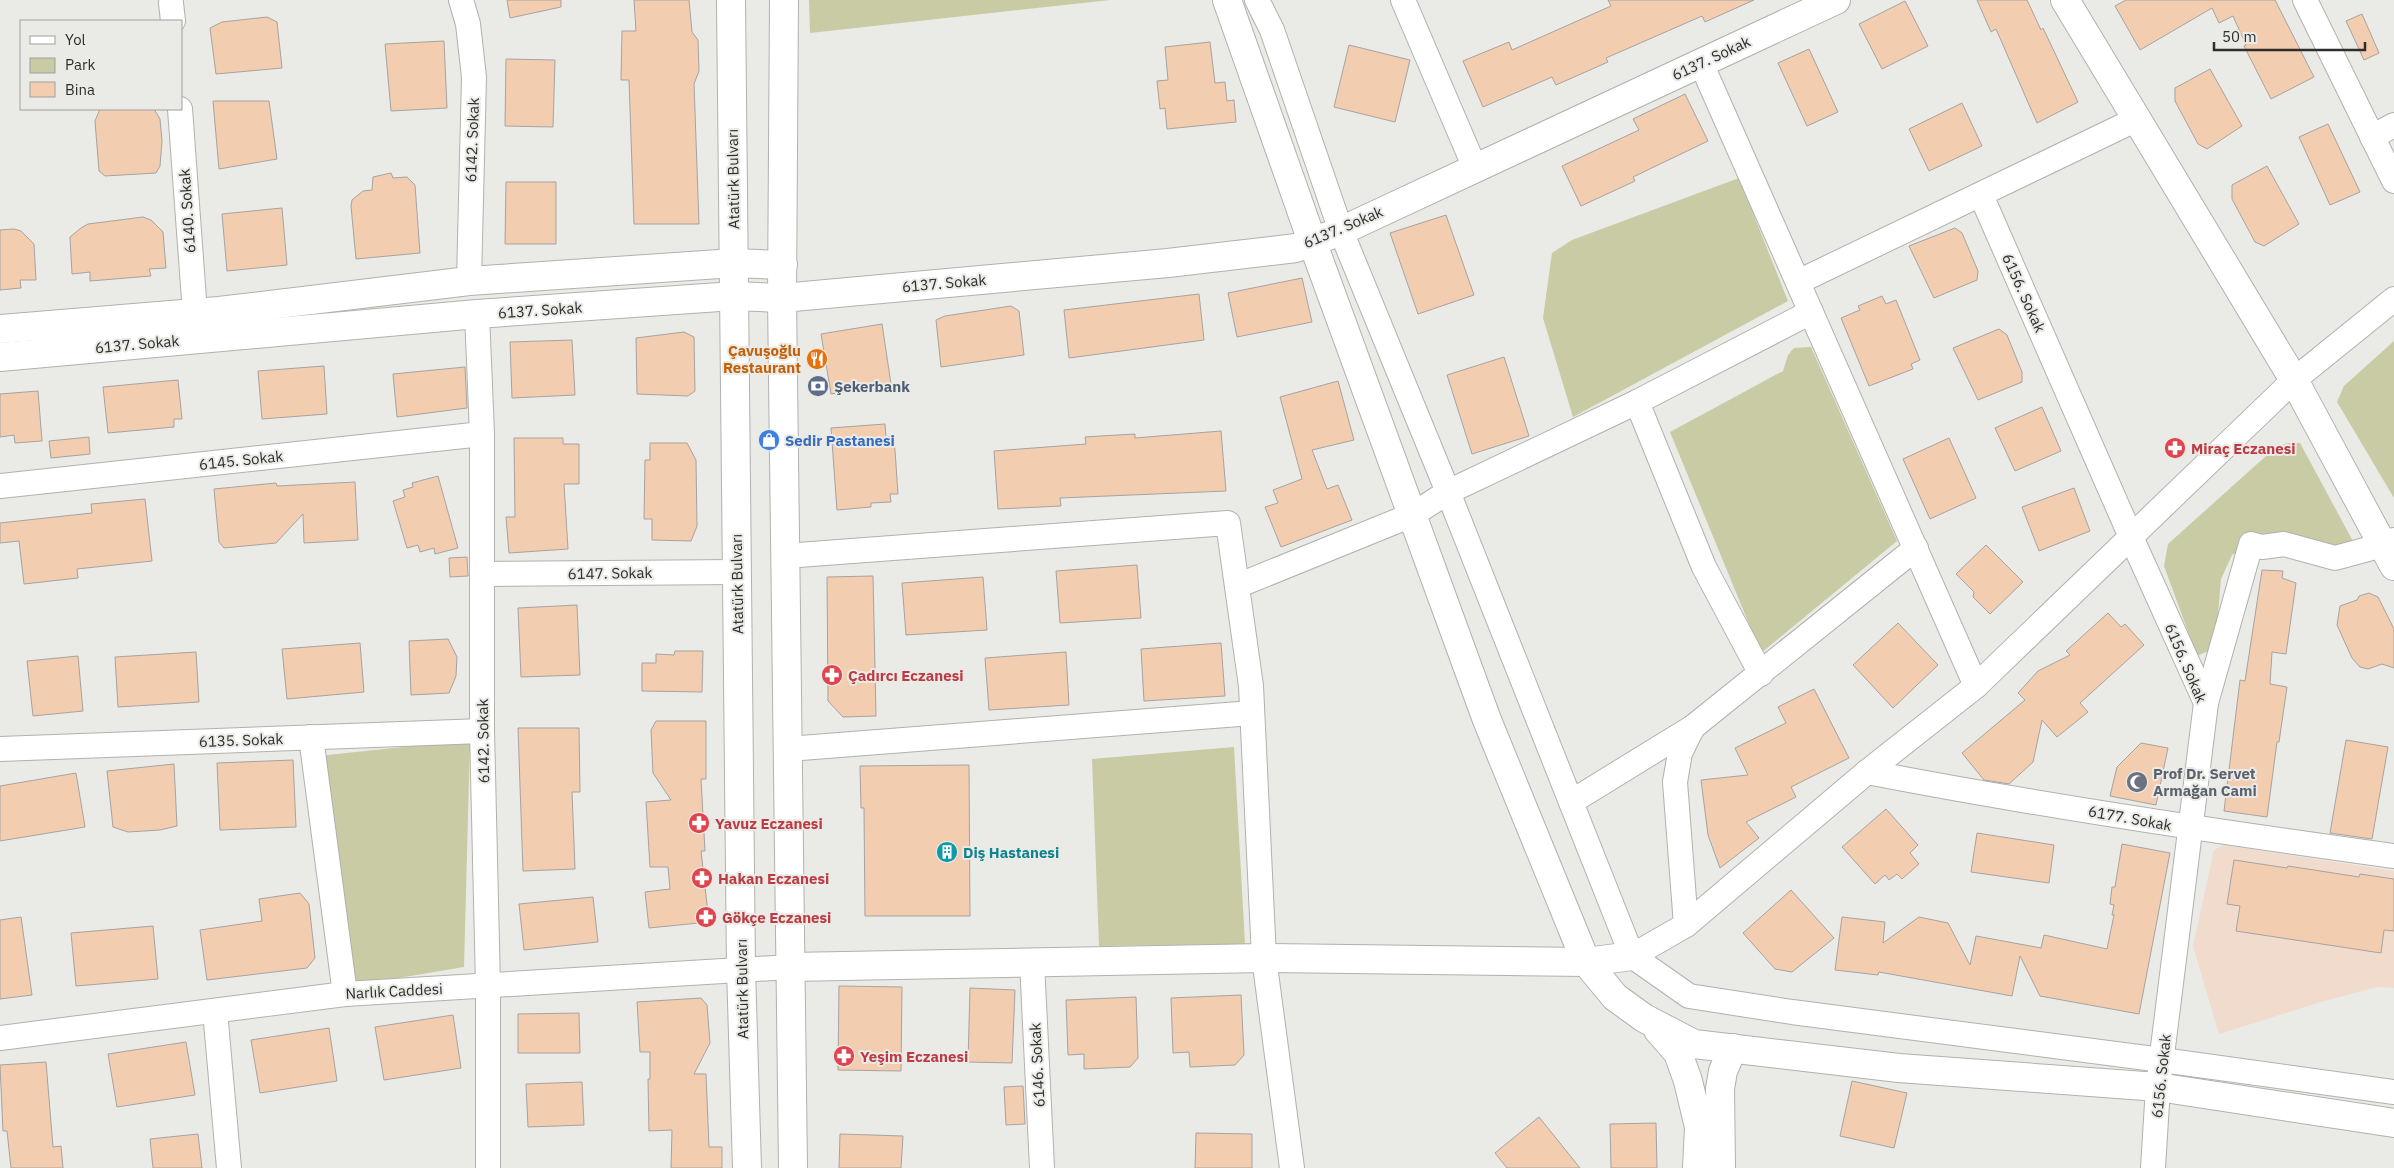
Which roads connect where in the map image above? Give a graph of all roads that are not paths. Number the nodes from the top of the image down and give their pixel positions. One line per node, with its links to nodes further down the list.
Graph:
1 (461, 0): 22 (street, 6142. Sokak)
2 (731, 0): 20 (street, Atatürk Bulvarı)
3 (784, 0): 21 (street)
4 (1257, 0): 18 (street)
5 (1403, 0): 15 (street)
6 (1836, 0): 10 (street, 6137. Sokak)
7 (2065, 0): 12 (street)
8 (2305, 0): 14 (street)
9 (1230, 1): 19 (street)
10 (1701, 63): 15 (street, 6137. Sokak); 23 (street)
11 (180, 110): 28 (street, 6140. Sokak)
12 (2137, 119): 17 (street); 32 (street)
13 (2394, 125): 14 (street)
14 (2372, 137): 16 (street)
15 (1475, 168): 18 (street, 6137. Sokak)
16 (2394, 181)
17 (1981, 194): 23 (street); 38 (street, 6156. Sokak)
18 (1341, 231): 19 (street, 6137. Sokak); 36 (street)
19 (1312, 241): 25 (street, 6137. Sokak); 37 (street)
20 (734, 263): 21 (street, 6137. Sokak); 22 (street, 6137. Sokak); 24 (street, Atatürk Bulvarı)
21 (783, 265): 25 (street)
22 (469, 281): 28 (street, 6137. Sokak)
23 (1798, 282): 27 (street)
24 (734, 296): 25 (street, 6137. Sokak); 29 (street, 6137. Sokak); 42 (street, Atatürk Bulvarı)
25 (782, 298): 41 (street)
26 (2394, 299): 32 (street)
27 (1811, 312): 33 (street); 39 (street)
28 (195, 313): 30 (street, 6137. Sokak)
29 (478, 314): 31 (street, 6137. Sokak); 34 (street, 6142. Sokak)
30 (0, 329)
31 (0, 356)
32 (2294, 380): 38 (street); 40 (street)
33 (1637, 402): 36 (street); 45 (street)
34 (482, 434): 35 (street, 6145. Sokak); 43 (street, 6142. Sokak)
35 (0, 486)
36 (1448, 492): 37 (street); 55 (street)
37 (1412, 515): 44 (street); 62 (street)
38 (2131, 537): 46 (street); 47 (street, 6156. Sokak)
39 (1916, 548): 45 (street); 46 (street)
40 (2390, 550): 47 (street)
41 (785, 556): 44 (street); 53 (street)
42 (737, 572): 43 (street, 6147. Sokak); 64 (street, Atatürk Bulvarı)
43 (483, 574): 50 (street, 6142. Sokak)
44 (1237, 586): 48 (street)
45 (1762, 674): 49 (street)
46 (1976, 686): 54 (street)
47 (2206, 703): 56 (street, 6156. Sokak)
48 (1252, 712): 53 (street); 60 (street)
49 (1693, 727): 55 (street); 58 (street)
50 (482, 731): 51 (street, 6135. Sokak); 65 (street, 6142. Sokak)
51 (311, 737): 52 (street, 6135. Sokak); 66 (street)
52 (0, 749)
53 (788, 749): 63 (street)
54 (1867, 772): 56 (street, 6177. Sokak); 58 (street)
55 (1571, 802): 59 (street)
56 (2191, 829): 57 (street, 6177. Sokak); 71 (street, 6156. Sokak)
57 (2394, 856)
58 (1686, 925): 59 (street)
59 (1632, 956): 62 (street); 71 (street)
60 (1264, 958): 61 (street); 62 (street); 80 (street)
61 (1032, 962): 63 (street); 79 (street, 6146. Sokak)
62 (1586, 962): 68 (street)
63 (790, 967): 64 (street, Narlık Caddesi); 78 (street)
64 (741, 969): 65 (street, Narlık Caddesi); 77 (street, Atatürk Bulvarı)
65 (488, 986): 66 (street, Narlık Caddesi); 76 (street, 6142. Sokak)
66 (345, 994): 67 (street, Narlık Caddesi)
67 (215, 1011): 69 (street, Narlık Caddesi); 75 (street)
68 (1652, 1023): 70 (street); 81 (street)
69 (0, 1038)
70 (1733, 1048): 72 (street); 82 (street)
71 (2162, 1060): 72 (street, 6156. Sokak); 73 (street)
72 (2158, 1087): 74 (street); 83 (street, 6156. Sokak)
73 (2394, 1092)
74 (2394, 1123)
75 (230, 1168)
76 (488, 1168)
77 (747, 1168)
78 (793, 1168)
79 (1042, 1168)
80 (1292, 1168)
81 (1697, 1168)
82 (1721, 1168)
83 (2152, 1168)

